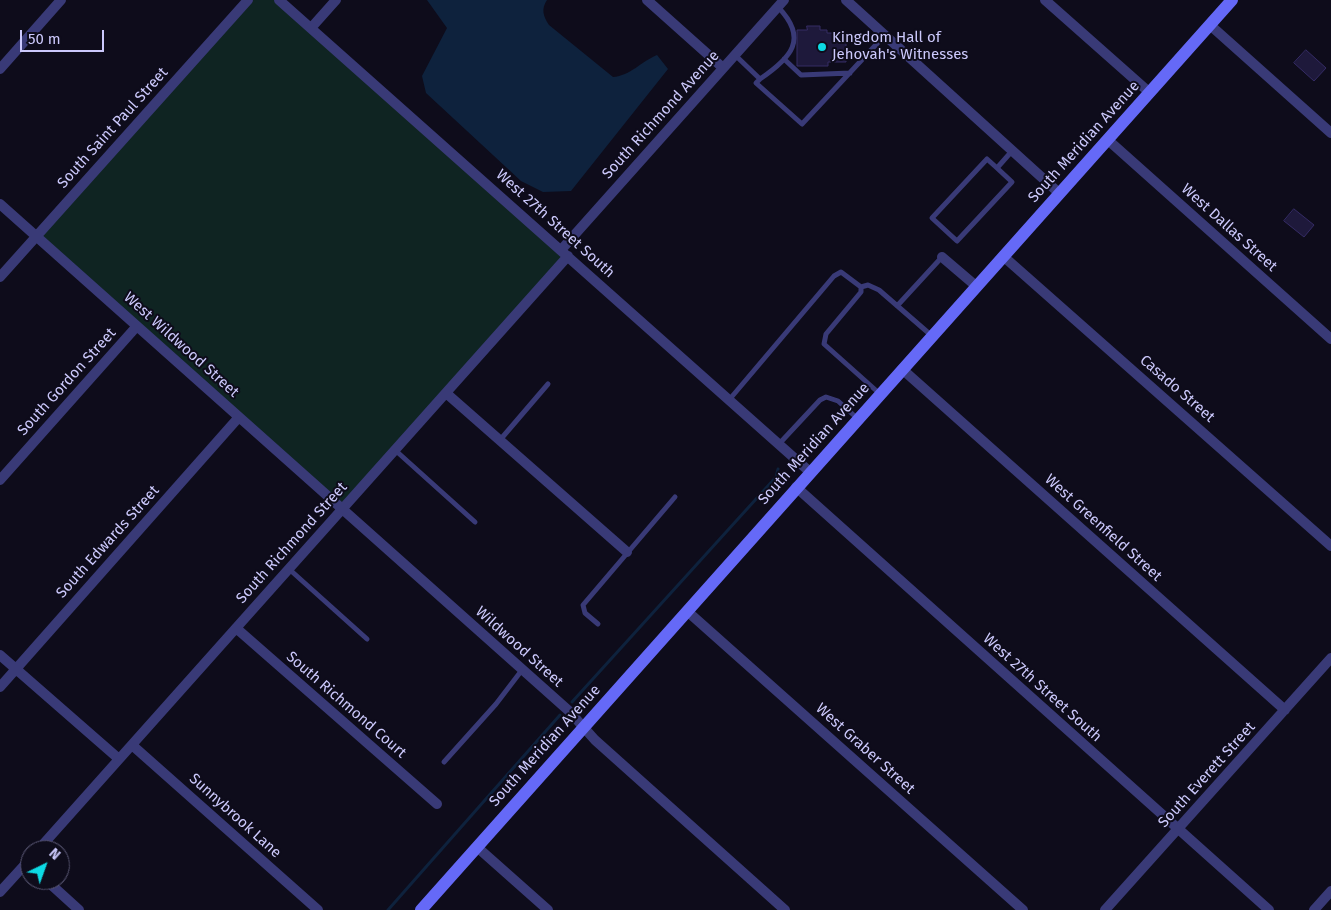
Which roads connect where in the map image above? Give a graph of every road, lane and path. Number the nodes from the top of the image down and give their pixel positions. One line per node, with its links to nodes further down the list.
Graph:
1 (61, 0): 16 (street)
2 (248, 0): 26 (street, South Saint Paul Street)
3 (279, 0): 11 (street, West 27th Street South)
4 (336, 0): 11 (street)
5 (647, 0): 15 (street)
6 (846, 0): 12 (street)
7 (1045, 0): 19 (street)
8 (1232, 0): 10 (main road, South Meridian Avenue)
9 (781, 3): 13 (street, South Richmond Avenue); 14 (lane)
10 (1210, 25): 19 (main road, South Meridian Avenue); 20 (street)
11 (311, 28): 27 (street, West 27th Street South)
12 (885, 35): 17 (lane); 22 (street)
13 (734, 55): 15 (street, South Richmond Avenue); 18 (lane)
14 (784, 59): 17 (lane); 18 (lane)
15 (722, 67): 27 (street, South Richmond Avenue)
16 (0, 69)
17 (850, 73): 18 (lane)
18 (760, 79)
19 (1150, 93): 21 (main road, South Meridian Avenue)
20 (1331, 133)
21 (1108, 140): 24 (main road, South Meridian Avenue); 36 (street, West Dallas Street)
22 (1012, 151): 23 (lane); 24 (street)
23 (997, 168): 23 (lane)
24 (1059, 193): 28 (main road, South Meridian Avenue)
25 (0, 204): 26 (street, West Wildwood Street)
26 (36, 236): 30 (street, South Saint Paul Street); 34 (street, West Wildwood Street)
27 (564, 253): 39 (street, South Richmond Street); 41 (street, West 27th Street South)
28 (1003, 256): 31 (main road, South Meridian Avenue); 53 (street, Casado Street)
29 (942, 257): 31 (street); 33 (lane)
30 (0, 277)
31 (976, 286): 35 (main road, South Meridian Avenue)
32 (861, 287): 33 (lane); 40 (lane); 41 (lane)
33 (898, 306): 35 (lane)
34 (137, 326): 42 (street, West Wildwood Street); 48 (street, South Gordon Street)
35 (932, 336): 37 (main road, South Meridian Avenue)
36 (1331, 339)
37 (902, 369): 40 (main road, South Meridian Avenue); 65 (street, West Greenfield Street)
38 (548, 384): 44 (lane)
39 (446, 393): 44 (street); 46 (street, South Richmond Street)
40 (880, 394): 43 (main road, South Meridian Avenue)
41 (729, 400): 45 (street, West 27th Street South)
42 (239, 417): 51 (street, West Wildwood Street); 62 (street, South Edwards Street)
43 (858, 419): 45 (lane); 47 (main road, South Meridian Avenue)
44 (500, 441): 54 (street)
45 (779, 444): 47 (street, West 27th Street South)
46 (395, 450): 51 (street, South Richmond Street); 52 (lane)
47 (810, 472): 49 (main road, South Meridian Avenue)
48 (0, 480)
49 (796, 487): 56 (main road, South Meridian Avenue); 71 (street, West 27th Street South)
50 (675, 497): 54 (lane)
51 (342, 509): 55 (street, South Richmond Street); 63 (street, Wildwood Street)
52 (475, 522)
53 (1331, 546)
54 (627, 552): 57 (lane)
55 (289, 569): 58 (street, South Richmond Street); 59 (lane)
56 (687, 611): 66 (main road, South Meridian Avenue); 83 (street, West Graber Street)
57 (598, 624)
58 (236, 628): 67 (street, South Richmond Street); 70 (street, South Richmond Court)
59 (367, 639)
60 (0, 655): 62 (street)
61 (1331, 658): 65 (street, South Everett Street)
62 (16, 669): 64 (street, South Edwards Street); 68 (street)
63 (522, 670): 66 (street, Wildwood Street); 69 (lane)
64 (0, 687)
65 (1285, 710): 71 (street, South Everett Street)
66 (584, 727): 73 (main road, South Meridian Avenue); 82 (street, Wildwood Street)
67 (132, 745): 68 (street, South Richmond Street); 79 (street, Sunnybrook Lane)
68 (119, 759): 72 (street, South Richmond Street)
69 (444, 762)
70 (437, 804)
71 (1178, 830): 84 (street, South Everett Street); 85 (street, West 27th Street South)
72 (47, 840)
73 (477, 846): 80 (main road, South Meridian Avenue); 81 (street)
74 (20, 871): 77 (street)
75 (57, 890): 78 (street)
76 (1331, 890): 86 (street)
77 (0, 892)
78 (79, 910)
79 (318, 910)
80 (421, 910)
81 (548, 910)
82 (785, 910)
83 (1023, 910)
84 (1105, 910)
85 (1269, 910)
86 (1314, 910)

